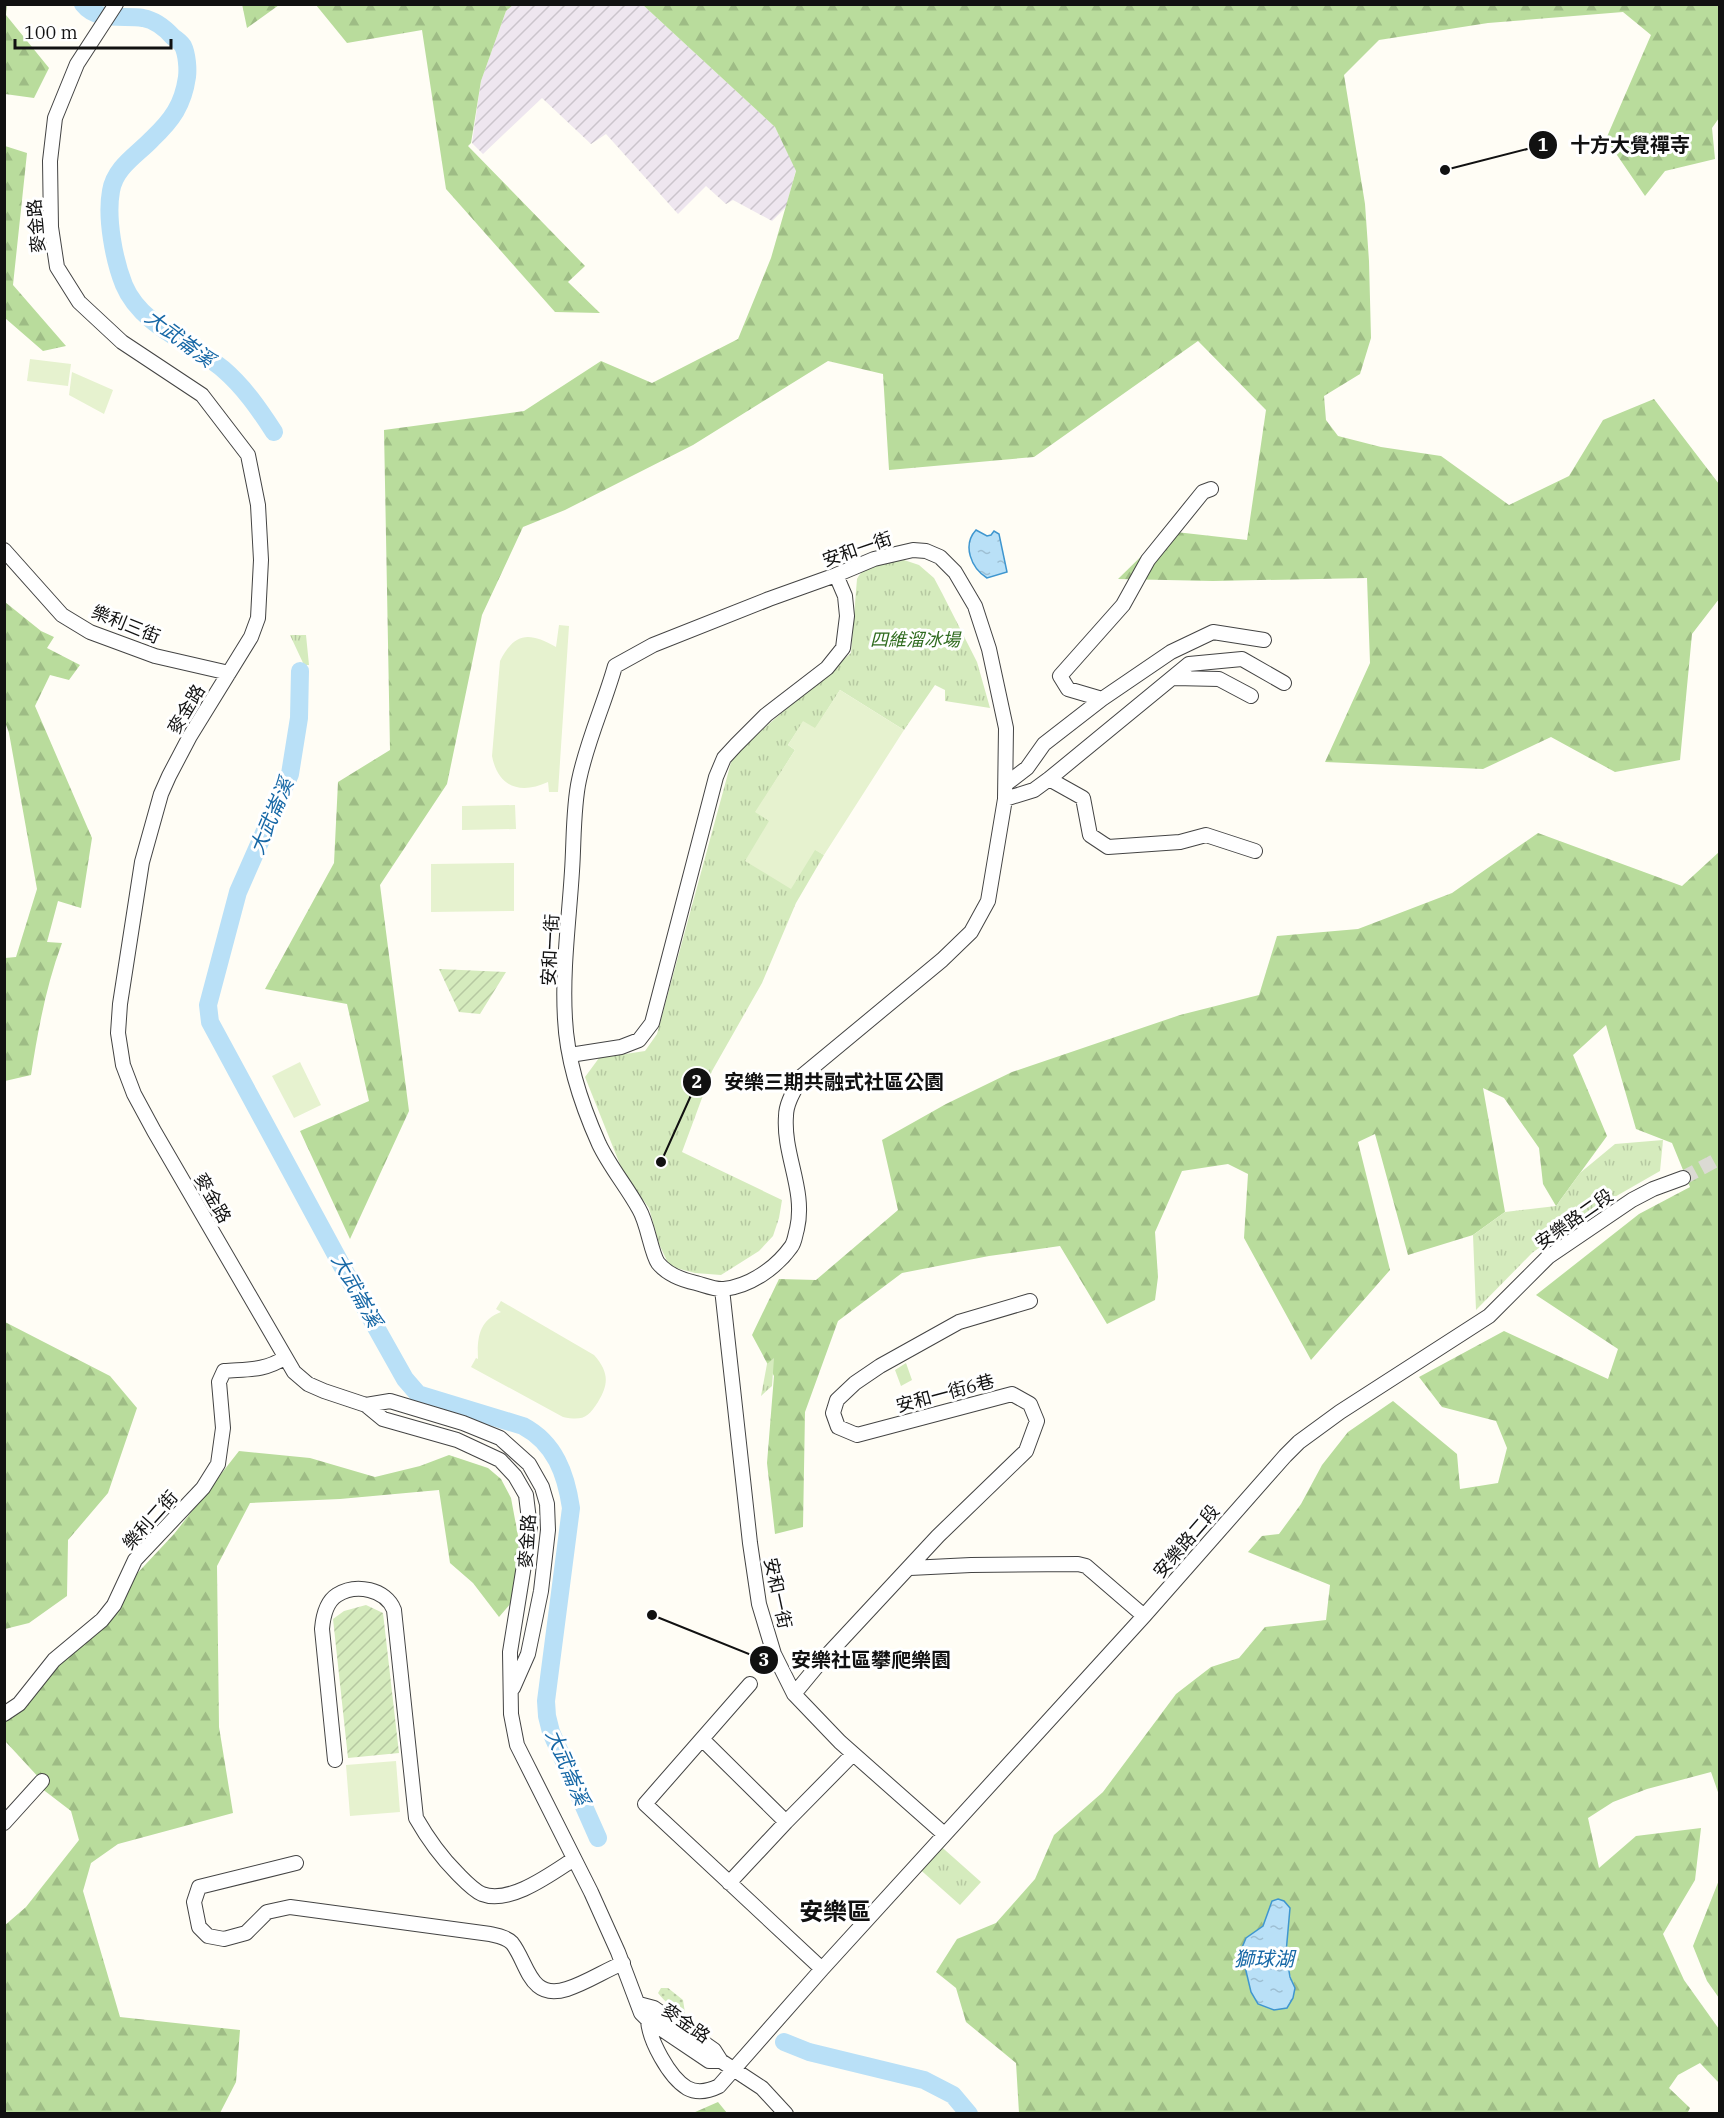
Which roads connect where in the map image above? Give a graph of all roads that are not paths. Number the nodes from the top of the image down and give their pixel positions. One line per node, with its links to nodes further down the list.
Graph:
1 (116, 4): 6 (street, 麥金路)
2 (1211, 489): 10 (street)
3 (4, 550): 6 (street, 樂利三街)
4 (836, 575): 12 (street, 安和一街); 15 (street); 15 (street, 安和一街)
5 (1264, 640): 10 (street)
6 (229, 673): 19 (street, 麥金路)
7 (1174, 678): 8 (street); 9 (street); 11 (street)
8 (1284, 683)
9 (1251, 696)
10 (1102, 699): 12 (street)
11 (1049, 779): 13 (street); 14 (street)
12 (1006, 784): 13 (street, 安和一街)
13 (1005, 799): 17 (street, 安和一街)
14 (1255, 851)
15 (570, 1055): 17 (street, 安和一街)
16 (1683, 1178): 24 (street, 安樂路二段)
17 (722, 1289): 27 (street, 安和一街)
18 (1030, 1301): 21 (street, 安和一街6巷)
19 (284, 1358): 20 (street, 麥金路); 28 (street, 樂利二街)
20 (366, 1405): 22 (street, 麥金路); 23 (street, 麥金路)
21 (910, 1568): 24 (street); 27 (street, 安和一街6巷)
22 (521, 1588): 23 (street); 26 (street, 麥金路)
23 (540, 1591): 26 (street, 麥金路)
24 (1144, 1616): 35 (street, 安樂路二段)
25 (750, 1684): 29 (street)
26 (512, 1690): 36 (street, 麥金路)
27 (794, 1694): 30 (street, 安和一街)
28 (4, 1714)
29 (702, 1738): 33 (street); 38 (street)
30 (853, 1754): 33 (street); 35 (street, 安和一街)
31 (335, 1760): 36 (street)
32 (42, 1781): 34 (street)
33 (786, 1822): 38 (street)
34 (4, 1823)
35 (944, 1834): 40 (street, 安樂路二段)
36 (574, 1859): 39 (street, 麥金路)
37 (296, 1863): 39 (street)
38 (729, 1883): 40 (street)
39 (623, 1963): 41 (street, 麥金路)
40 (822, 1969): 44 (street, 安樂路二段)
41 (639, 2004): 42 (street, 麥金路); 43 (street, 麥金路)
42 (648, 2020): 43 (street, 麥金路); 44 (street)
43 (721, 2061): 44 (street, 麥金路)
44 (734, 2069): 45 (street, 麥金路)
45 (786, 2114)

